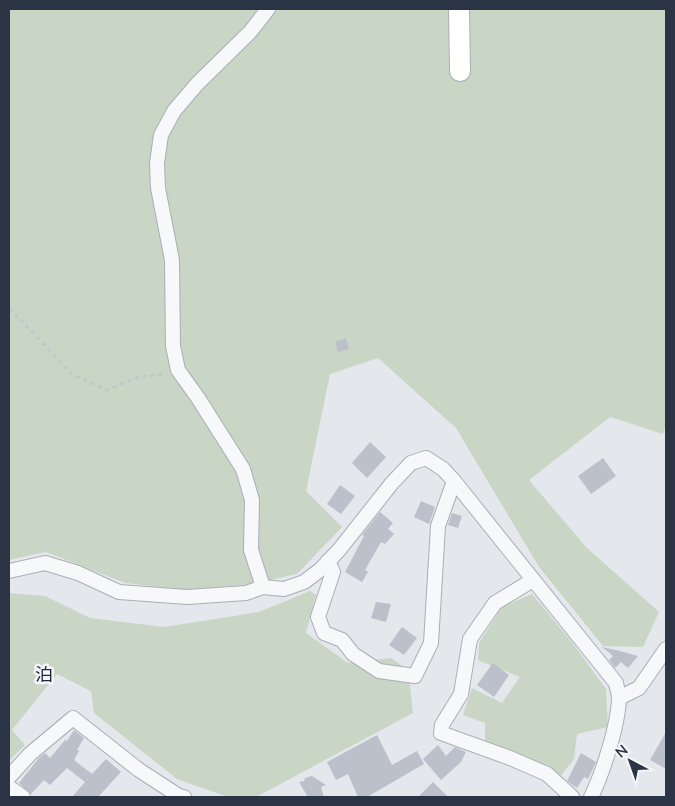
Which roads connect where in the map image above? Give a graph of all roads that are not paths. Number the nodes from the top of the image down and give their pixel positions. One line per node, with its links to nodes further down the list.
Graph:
1 (268, 9): 8 (street)
2 (459, 9): 3 (street)
3 (460, 71)
4 (454, 481): 5 (street); 5 (street); 7 (street)
5 (328, 561): 8 (street)
6 (9, 571): 8 (street)
7 (533, 580): 10 (street); 15 (street)
8 (263, 587)
9 (666, 649): 10 (street)
10 (619, 698): 16 (street)
11 (9, 777): 14 (street)
12 (9, 787): 13 (street)
13 (23, 797)
14 (184, 797)
15 (572, 797)
16 (591, 797)

